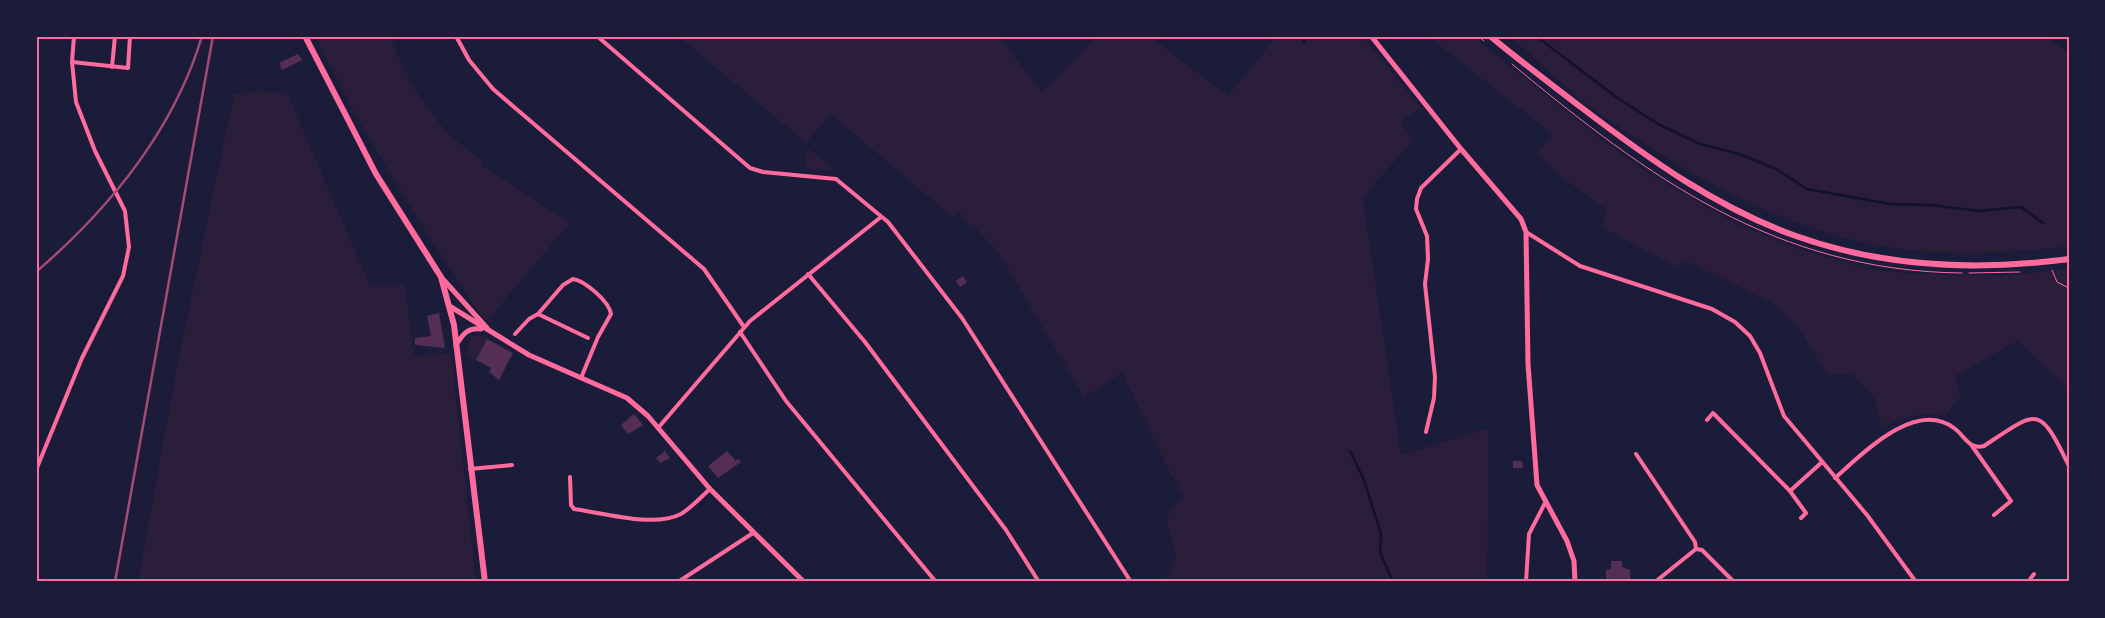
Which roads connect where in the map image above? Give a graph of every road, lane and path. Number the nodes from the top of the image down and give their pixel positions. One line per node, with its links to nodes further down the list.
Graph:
1 (74, 36): 11 (street)
2 (115, 36): 13 (street)
3 (130, 36): 13 (street)
4 (305, 36): 21 (highway)
5 (456, 36): 25 (street)
6 (598, 36): 15 (street)
7 (1372, 36): 14 (street)
8 (1478, 36): 10 (path)
9 (1490, 36): 17 (highway)
10 (1486, 43)
11 (72, 62): 13 (street); 41 (street)
12 (1509, 62): 19 (path)
13 (112, 66)
14 (1460, 150): 16 (street); 34 (street)
15 (881, 217): 20 (street); 57 (street)
16 (1526, 232): 37 (street); 46 (street)
17 (2069, 260)
18 (2052, 268): 22 (path)
19 (2027, 271)
20 (808, 274): 25 (street); 56 (street)
21 (441, 276): 23 (highway); 26 (street)
22 (2069, 288)
23 (451, 307): 26 (street); 30 (highway)
24 (538, 314): 28 (street); 29 (street); 31 (street)
25 (744, 327): 27 (street)
26 (491, 332): 30 (street); 31 (street)
27 (740, 332): 33 (street); 55 (street)
28 (515, 334)
29 (588, 338)
30 (456, 345): 40 (highway)
31 (581, 378): 33 (street)
32 (1707, 420): 45 (street)
33 (658, 428): 44 (street)
34 (1426, 432)
35 (1972, 446): 39 (street); 43 (street); 47 (street)
36 (1636, 454): 50 (street)
37 (1821, 463): 43 (street); 45 (street)
38 (512, 465): 40 (street)
39 (2069, 466)
40 (470, 469): 52 (highway)
41 (36, 470)
42 (570, 477): 44 (street)
43 (1835, 478): 62 (street)
44 (710, 489): 49 (street)
45 (1790, 490): 48 (street)
46 (1545, 502): 58 (street); 59 (street)
47 (1994, 515)
48 (1801, 518)
49 (754, 533): 53 (street); 54 (street)
50 (1696, 549): 60 (street); 61 (street)
51 (2034, 574): 63 (street)
52 (485, 582)
53 (678, 582)
54 (804, 582)
55 (936, 582)
56 (1039, 582)
57 (1131, 582)
58 (1526, 582)
59 (1575, 582)
60 (1655, 582)
61 (1734, 582)
62 (1916, 582)
63 (2028, 582)

